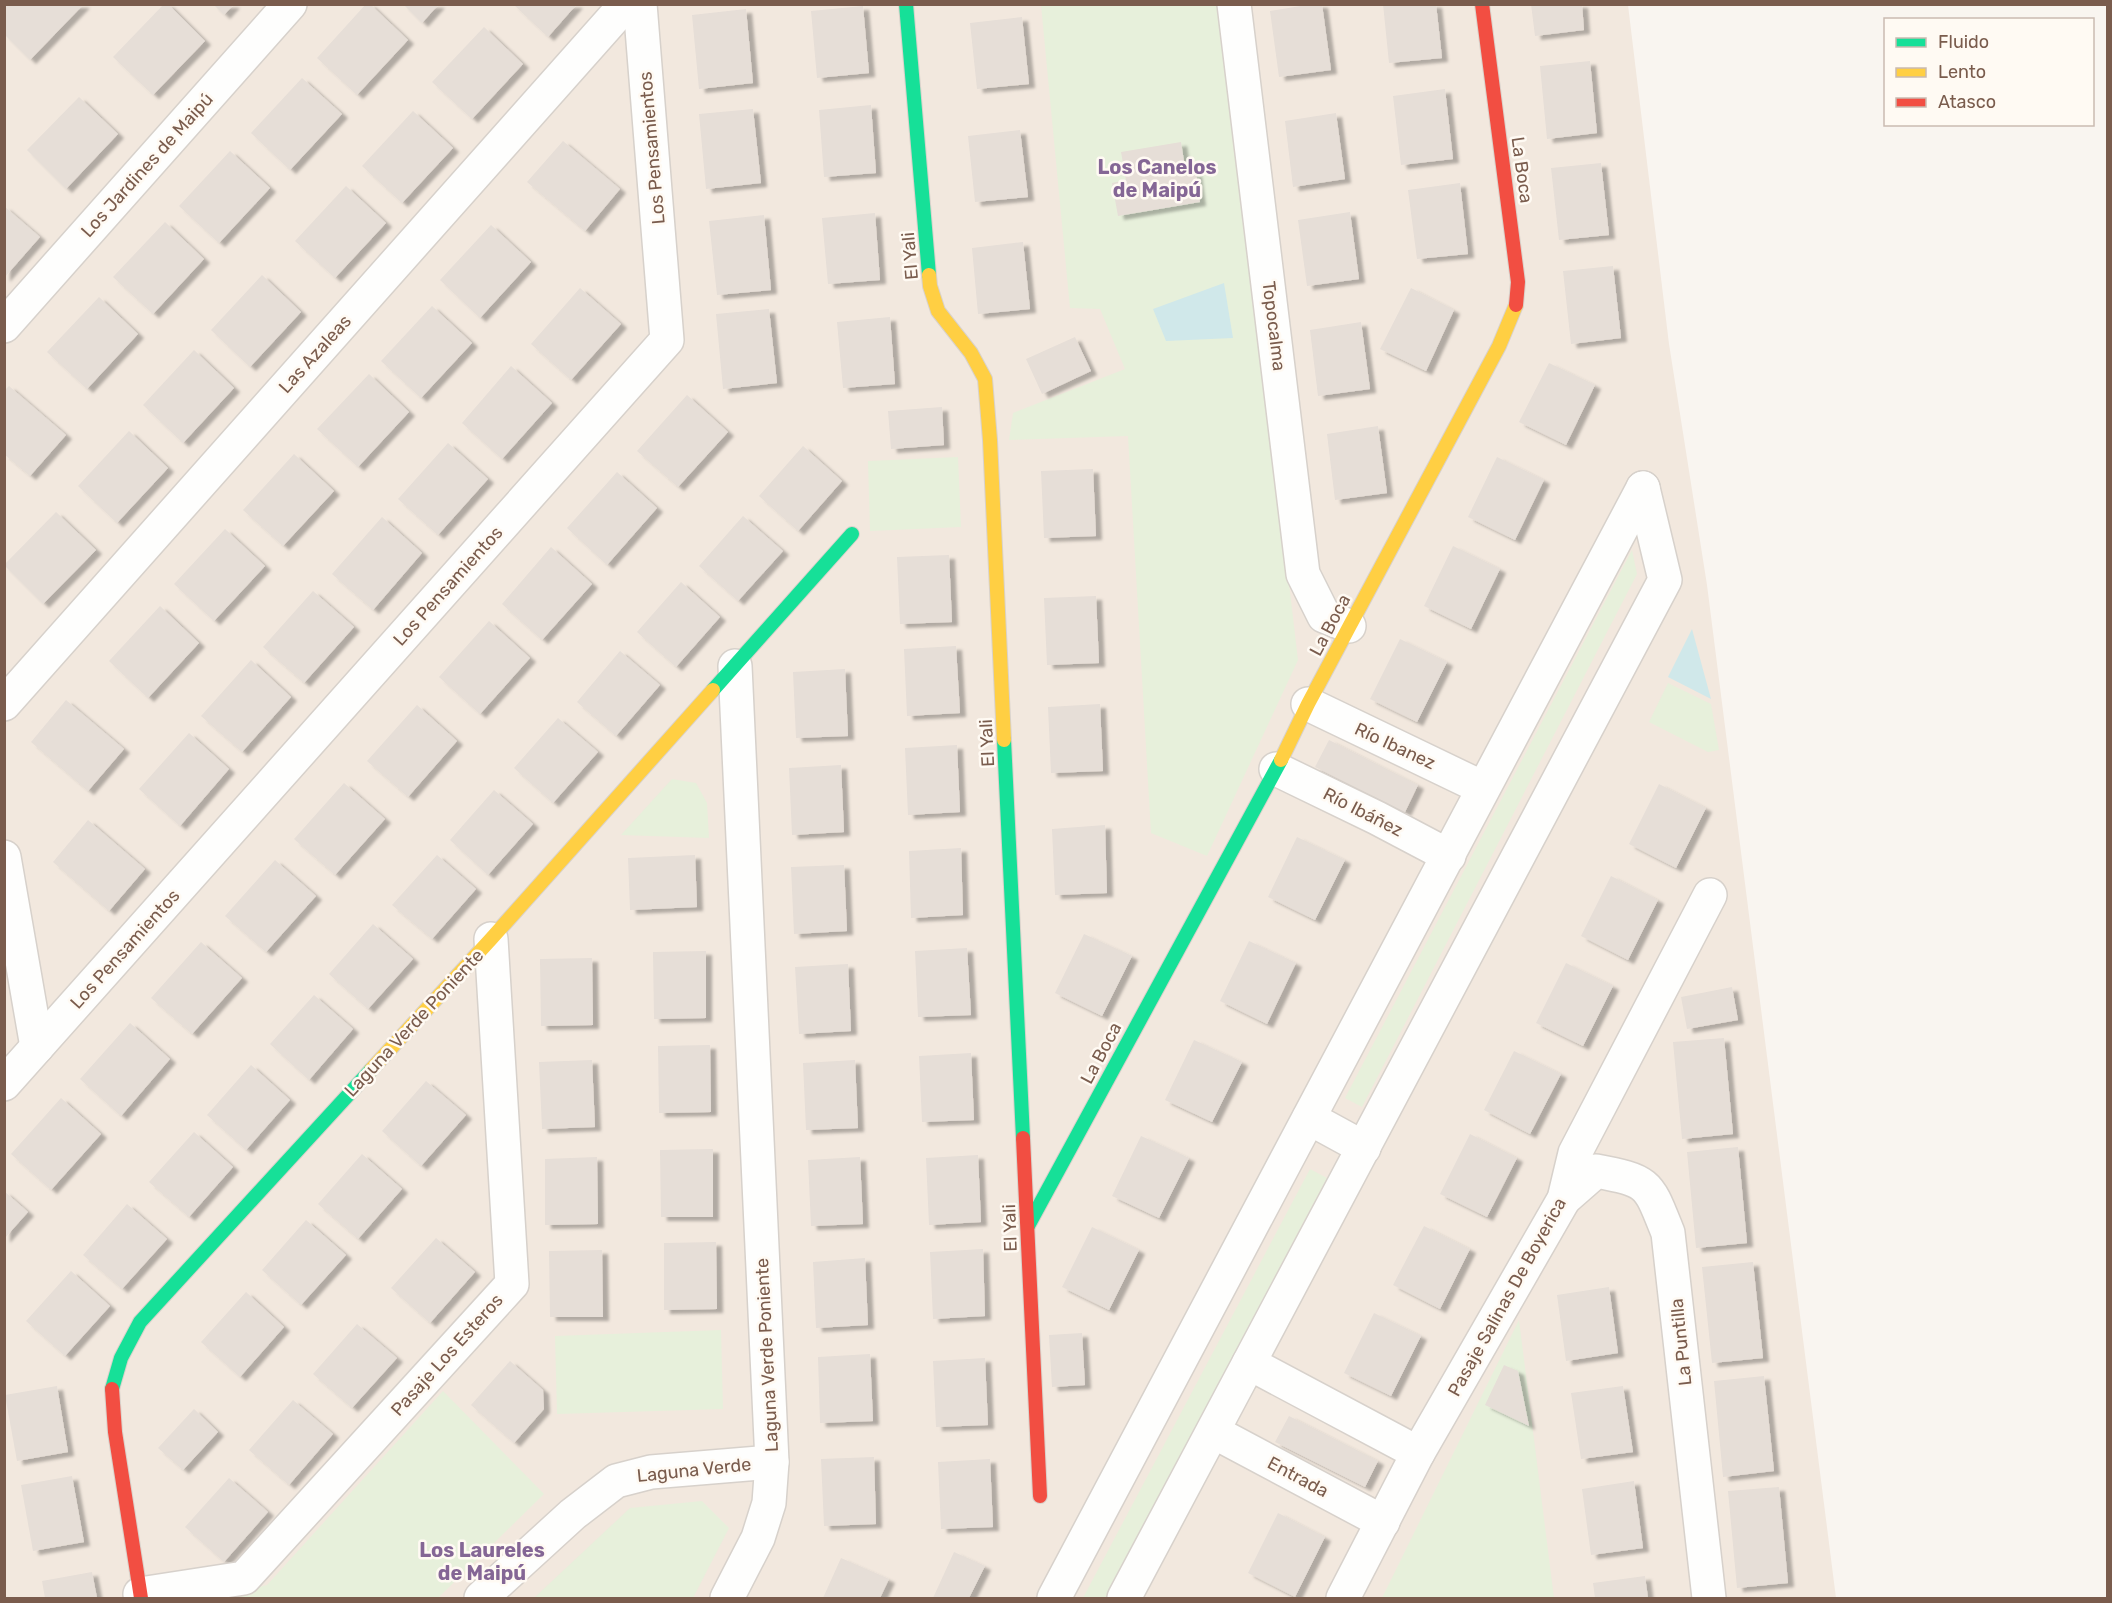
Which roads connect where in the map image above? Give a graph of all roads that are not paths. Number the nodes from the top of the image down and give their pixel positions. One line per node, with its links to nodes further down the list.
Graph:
1 (290, 4): 7 (street, Los Jardines de Maipú)
2 (626, 4): 11 (street, Las Azaleas)
3 (640, 4): 19 (street, Los Pensamientos)
4 (906, 4): 24 (street, El Yali)
5 (1234, 4): 9 (street, Topocalma)
6 (1482, 4): 9 (street, La Boca)
7 (4, 326)
8 (852, 534): 10 (street, Laguna Verde Poniente)
9 (1349, 626): 12 (street, La Boca)
10 (735, 666): 18 (street, Laguna Verde Poniente); 28 (street, Laguna Verde Poniente)
11 (4, 704)
12 (1308, 704): 13 (street, La Boca); 14 (street, Río Ibanez)
13 (1276, 769): 15 (street, Río Ibáñez); 24 (street, La Boca)
14 (1483, 788): 15 (street); 22 (street)
15 (1449, 856): 21 (street)
16 (4, 857): 19 (street)
17 (1710, 895): 23 (street, Pasaje Salinas De Boyerica)
18 (491, 939): 31 (street, Laguna Verde Poniente); 31 (street, Pasaje Los Esteros)
19 (37, 1047): 20 (street, Los Pensamientos)
20 (4, 1084)
21 (1309, 1118): 22 (street); 34 (street)
22 (1364, 1148): 25 (street)
23 (1564, 1199): 27 (street, Pasaje Salinas De Boyerica); 37 (street, La Puntilla)
24 (1028, 1226): 29 (street, El Yali)
25 (1249, 1363): 26 (street); 27 (street)
26 (1214, 1432): 30 (street, Entrada); 35 (street)
27 (1418, 1453): 30 (street, Pasaje Salinas De Boyerica)
28 (772, 1462): 32 (street, Laguna Verde); 33 (street, Laguna Verde Poniente)
29 (1040, 1496)
30 (1383, 1522): 36 (street, Pasaje Salinas De Boyerica)
31 (141, 1596)
32 (481, 1599)
33 (728, 1599)
34 (1054, 1599)
35 (1125, 1599)
36 (1344, 1599)
37 (1709, 1599)

